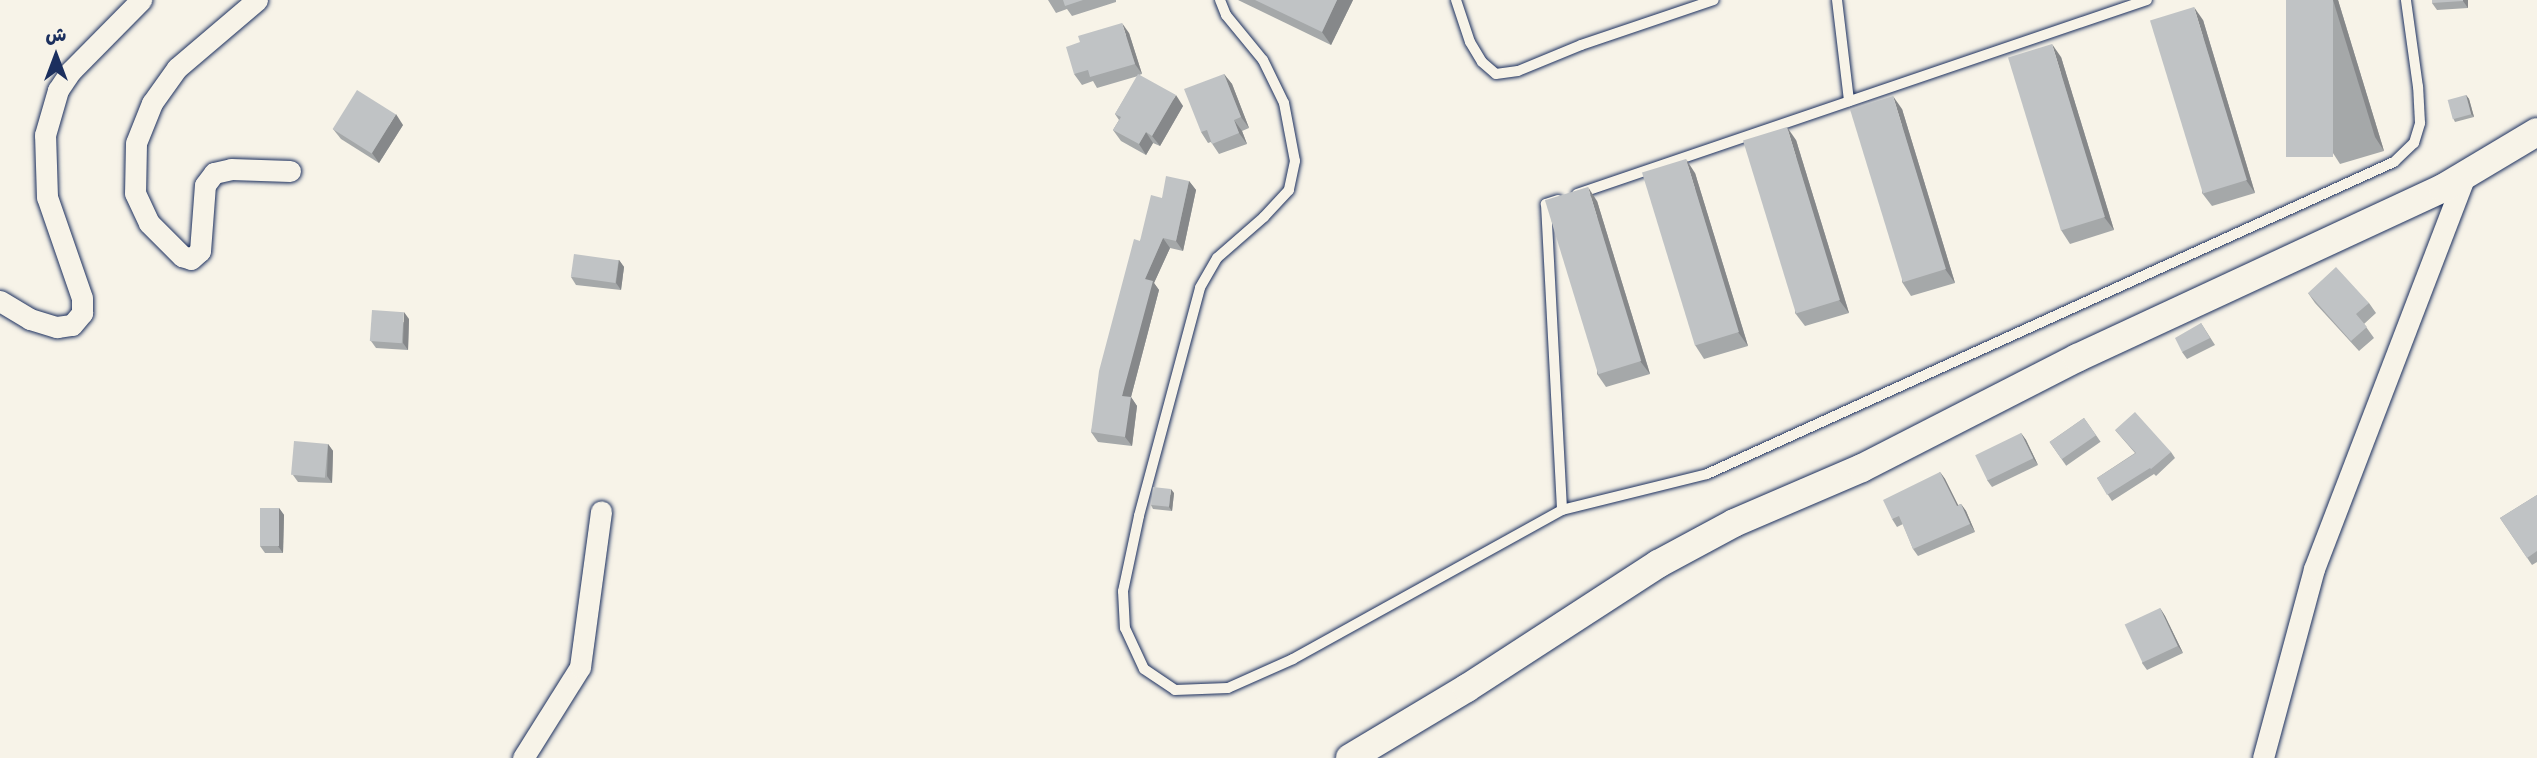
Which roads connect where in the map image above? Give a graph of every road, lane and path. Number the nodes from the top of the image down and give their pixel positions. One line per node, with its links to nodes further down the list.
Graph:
1 (141, 0): 13 (street)
2 (257, 0): 11 (street)
3 (1220, 0): 14 (lane)
4 (1455, 0): 5 (lane)
5 (1714, 0)
6 (1837, 0): 9 (lane)
7 (2147, 0): 9 (lane)
8 (2406, 0): 14 (lane)
9 (1849, 101): 14 (lane)
10 (2537, 132): 12 (main road)
11 (290, 171)
12 (2466, 174): 17 (main road); 18 (street)
13 (0, 301)
14 (1562, 510)
15 (601, 511): 16 (street)
16 (523, 758)
17 (1350, 758)
18 (2263, 758)

